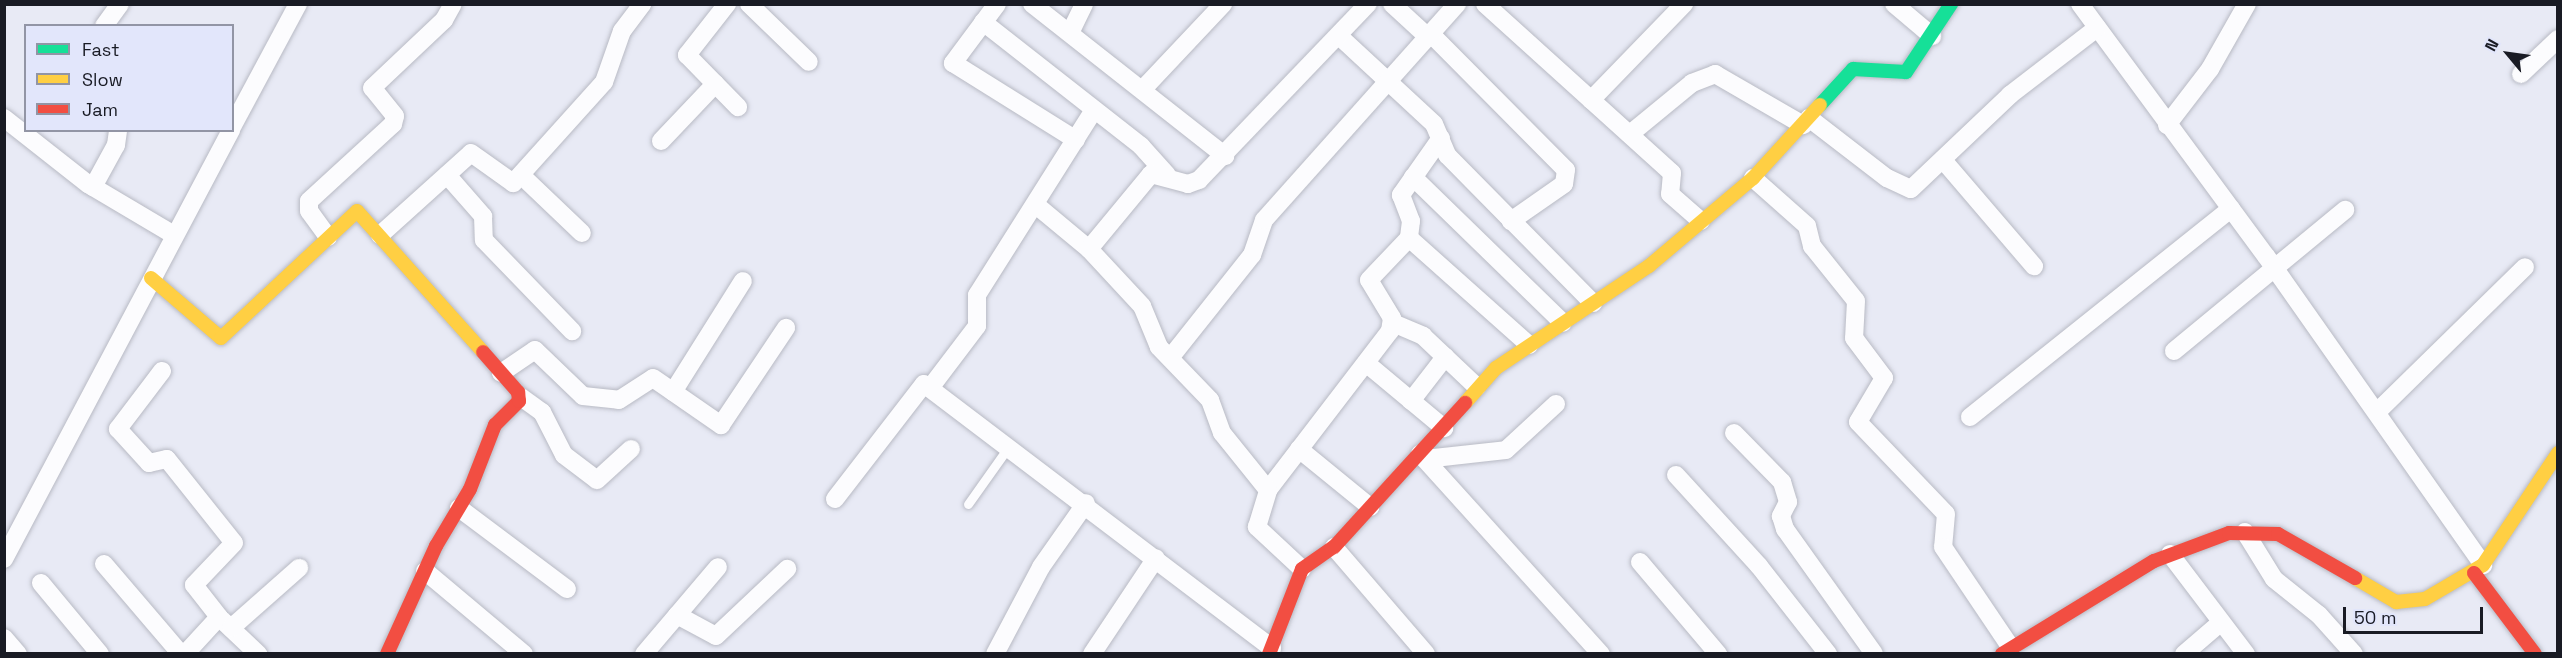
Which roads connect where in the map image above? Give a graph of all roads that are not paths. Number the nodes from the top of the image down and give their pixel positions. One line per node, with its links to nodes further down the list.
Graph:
1 (120, 4): 21 (street)
2 (298, 4): 38 (street)
3 (453, 4): 62 (street)
4 (642, 4): 49 (street)
5 (727, 4): 31 (street)
6 (749, 4): 28 (street)
7 (997, 4): 20 (street)
8 (1032, 4): 23 (street)
9 (1084, 4): 23 (street)
10 (1223, 4): 32 (street)
11 (1368, 4): 24 (street)
12 (1392, 4): 25 (street)
13 (1457, 4): 25 (street)
14 (1485, 4): 33 (street)
15 (1684, 4): 33 (street)
16 (1894, 4): 26 (street)
17 (1951, 4): 26 (street)
18 (2080, 4): 22 (street)
19 (2247, 4): 39 (street)
20 (982, 22): 35 (street); 44 (street)
21 (105, 24)
22 (2097, 28): 39 (street); 47 (street)
23 (1070, 33): 32 (street)
24 (1339, 36): 30 (street); 46 (street)
25 (1430, 36): 30 (street); 58 (street)
26 (1932, 36): 37 (street)
27 (2558, 39): 29 (street)
28 (809, 62)
29 (2521, 74)
30 (1390, 83): 43 (street); 78 (street)
31 (715, 84): 34 (street); 45 (street)
32 (1143, 89): 46 (street)
33 (1591, 100): 42 (street)
34 (738, 107)
35 (1094, 110): 44 (street); 50 (street)
36 (4, 118): 53 (street)
37 (1806, 121): 42 (street); 47 (street); 52 (street)
38 (234, 125)
39 (2167, 125): 55 (street)
40 (118, 132): 53 (street)
41 (230, 132): 61 (street)
42 (1630, 134): 57 (street)
43 (1441, 138): 51 (street); 58 (street)
44 (1076, 140): 54 (street)
45 (661, 141)
46 (1225, 156): 50 (street)
47 (1943, 160): 65 (street)
48 (447, 175): 49 (street); 60 (street); 74 (street)
49 (521, 175): 59 (street)
50 (1167, 176): 64 (street)
51 (1413, 177): 63 (street); 72 (street)
52 (1753, 178): 57 (street); 126 (street)
53 (93, 187): 61 (street)
54 (1036, 205): 64 (street); 83 (street)
55 (2231, 209): 67 (street); 89 (street)
56 (2345, 210): 67 (street)
57 (1701, 221): 70 (street)
58 (1511, 222): 70 (street)
59 (582, 233)
60 (380, 235): 62 (street); 81 (street)
61 (174, 236): 68 (street)
62 (328, 237): 68 (street)
63 (1409, 238): 71 (street); 75 (street)
64 (1089, 249): 78 (street)
65 (2034, 266)
66 (2525, 267): 88 (street)
67 (2275, 269): 76 (street); 88 (street)
68 (151, 278): 108 (street)
69 (743, 281): 84 (street)
70 (1593, 303): 72 (street)
71 (1393, 323): 77 (street); 79 (street)
72 (1563, 323): 75 (street)
73 (786, 328): 84 (street)
74 (572, 331)
75 (1529, 345): 82 (street)
76 (2174, 351)
77 (1445, 357): 82 (street); 86 (street)
78 (1170, 358): 98 (street)
79 (1366, 363): 86 (street); 94 (street)
80 (162, 371): 120 (street)
81 (501, 373): 84 (street); 85 (street)
82 (1477, 387): 90 (street)
83 (930, 388): 92 (street); 99 (street)
84 (673, 392)
85 (521, 397): 93 (street); 103 (street)
86 (1411, 401): 90 (street)
87 (1556, 404): 96 (street)
88 (2377, 412): 115 (street)
89 (1970, 417)
90 (1444, 428): 96 (street)
91 (1734, 433): 138 (street)
92 (1009, 446): 100 (street); 101 (lane)
93 (631, 448)
94 (1299, 448): 98 (street); 102 (street)
95 (2558, 453): 115 (street)
96 (1423, 456): 102 (street); 135 (street)
97 (1676, 476): 137 (street)
98 (1268, 490): 114 (street)
99 (835, 499)
100 (1086, 503): 107 (street); 124 (street)
101 (968, 504)
102 (1370, 507): 105 (street)
103 (459, 508): 116 (street); 118 (street)
104 (2245, 532): 106 (street); 115 (street); 141 (street)
105 (1334, 547): 114 (street); 123 (street)
106 (2170, 554): 121 (street); 126 (street)
107 (1156, 558): 125 (street); 134 (street)
108 (4, 559)
109 (1640, 562): 136 (street)
110 (104, 564): 129 (street)
111 (718, 567): 119 (street)
112 (298, 568): 120 (street)
113 (787, 569): 119 (street)
114 (1302, 569): 125 (street)
115 (2478, 569): 142 (street)
116 (425, 571): 131 (street); 132 (street)
117 (41, 583): 128 (street)
118 (567, 589)
119 (677, 615): 133 (street)
120 (225, 622): 129 (street); 130 (street)
121 (2220, 623): 139 (street); 140 (street)
122 (4, 638): 127 (street)
123 (1416, 649)
124 (1001, 651)
125 (1271, 651)
126 (2006, 651)
127 (18, 654)
128 (100, 654)
129 (183, 654)
130 (258, 654)
131 (387, 654)
132 (524, 654)
133 (644, 654)
134 (1092, 654)
135 (1601, 654)
136 (1718, 654)
137 (1828, 654)
138 (1874, 654)
139 (2184, 654)
140 (2246, 654)
141 (2354, 654)
142 (2535, 654)

